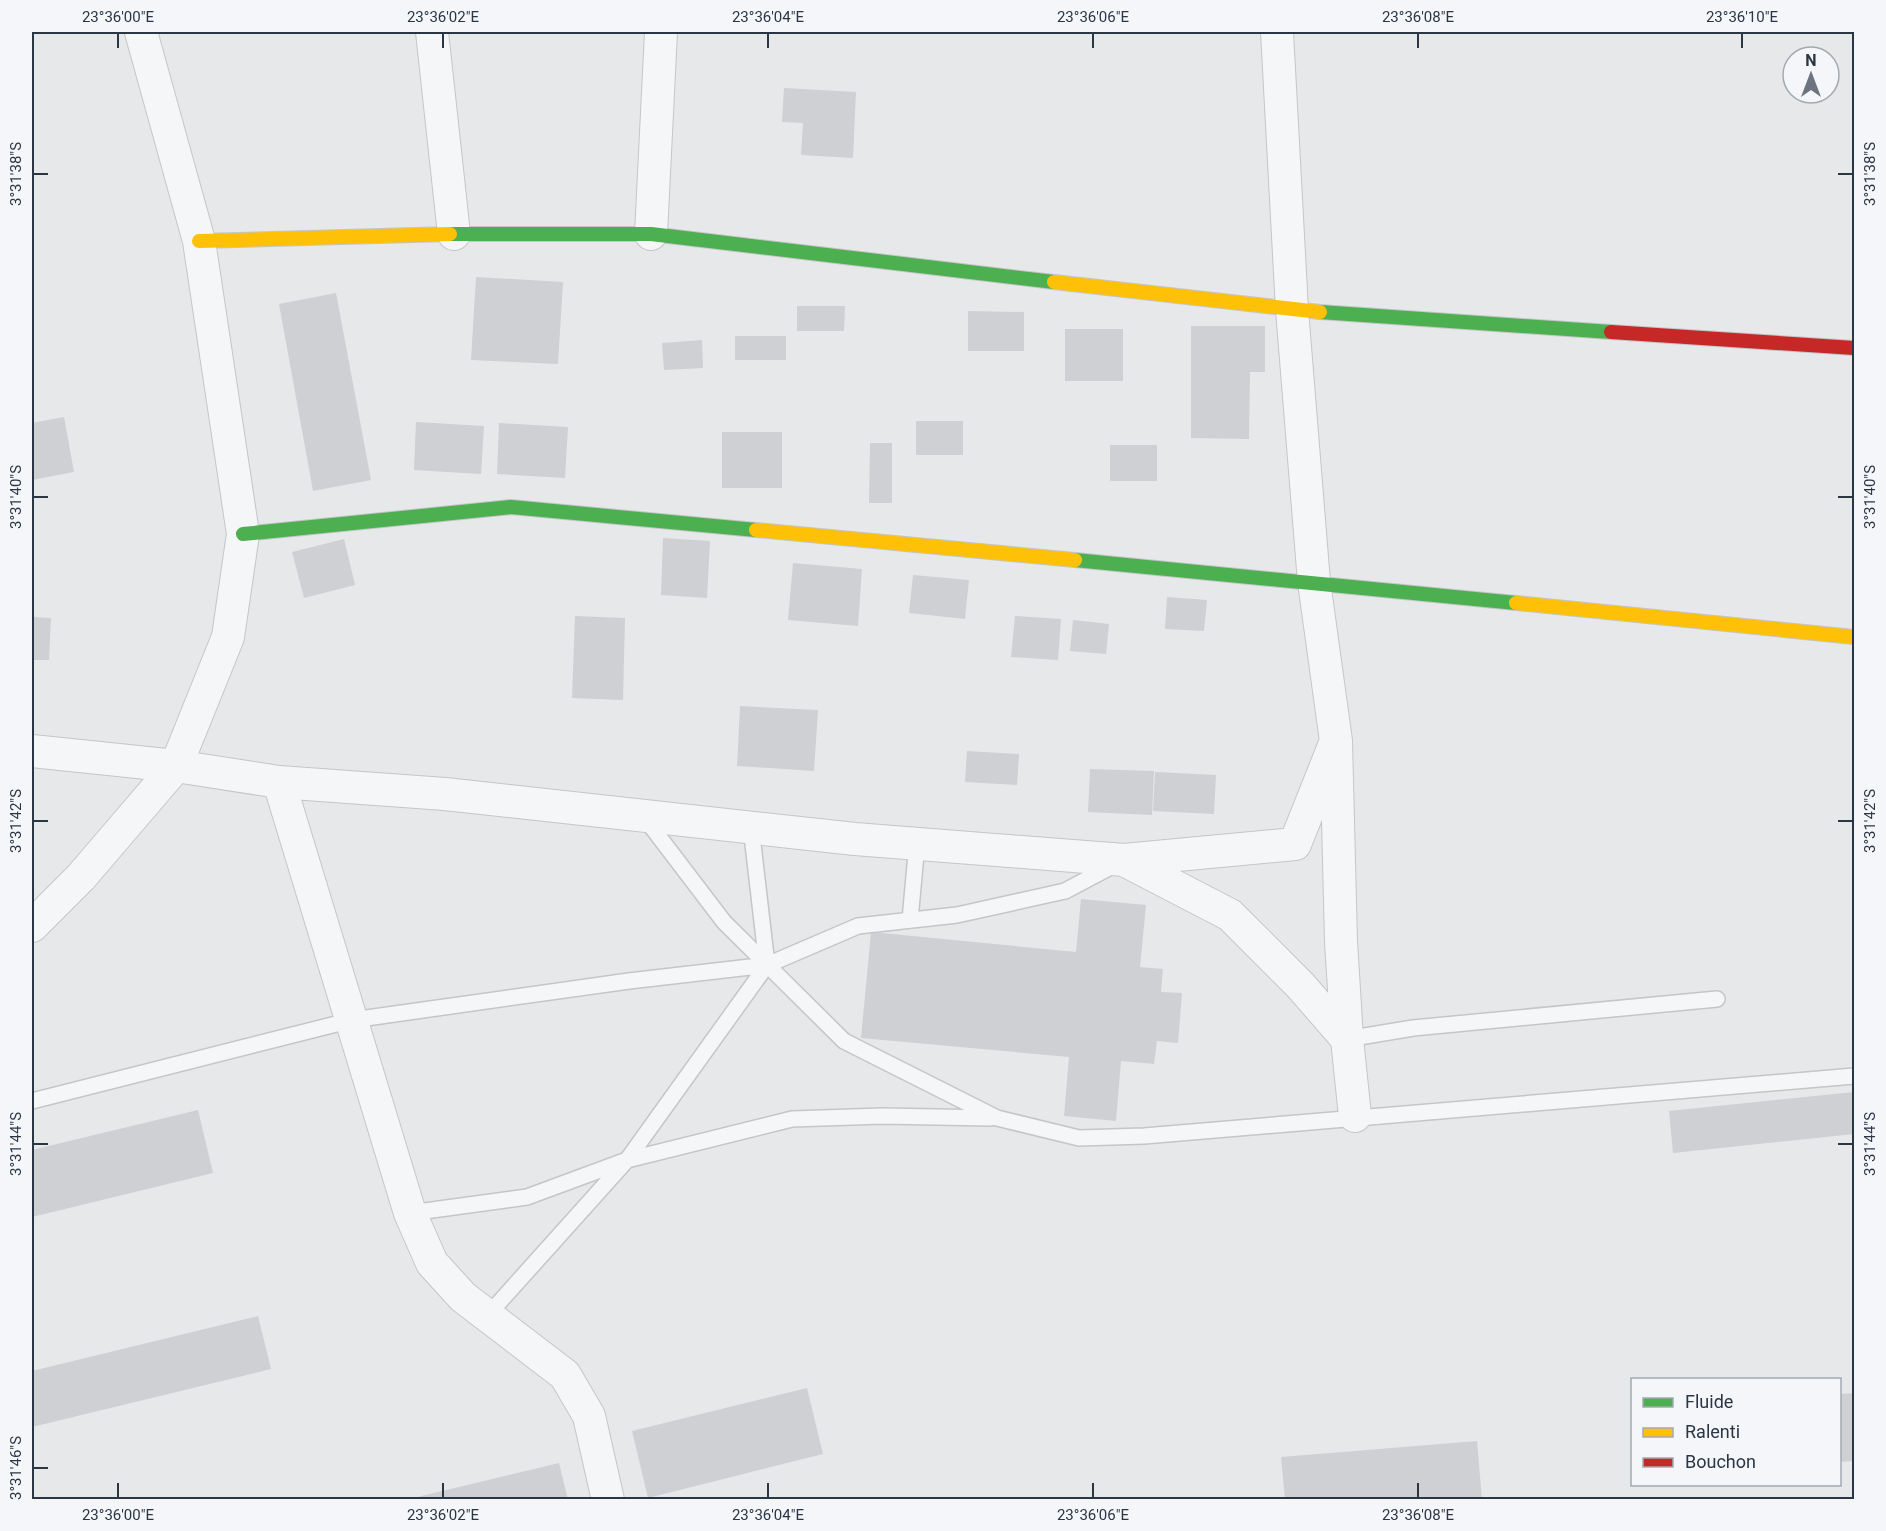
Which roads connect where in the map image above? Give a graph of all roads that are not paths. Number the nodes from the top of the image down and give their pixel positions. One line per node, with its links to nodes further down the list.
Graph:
1 (141, 32): 7 (street)
2 (432, 32): 5 (street)
3 (661, 32): 6 (street)
4 (1277, 32): 8 (street)
5 (454, 234): 6 (street); 7 (street)
6 (651, 234): 8 (street)
7 (199, 241): 10 (street)
8 (1292, 310): 9 (street); 11 (street)
9 (1854, 348)
10 (243, 534): 11 (street); 15 (street)
11 (1314, 582): 12 (street); 13 (street)
12 (1854, 637)
13 (1336, 741): 20 (street); 26 (street)
14 (32, 751): 15 (street)
15 (176, 766): 16 (street); 22 (street)
16 (279, 782): 17 (street); 25 (street)
17 (643, 815): 18 (street); 23 (lane)
18 (751, 827): 19 (street); 23 (lane)
19 (917, 843): 20 (street); 21 (lane)
20 (1124, 860): 21 (lane); 26 (street)
21 (910, 920): 23 (lane)
22 (32, 926)
23 (767, 965): 25 (lane); 30 (lane); 31 (lane)
24 (1718, 999): 26 (lane)
25 (352, 1020): 28 (lane); 32 (street)
26 (1347, 1039): 29 (street)
27 (1854, 1076): 29 (lane)
28 (32, 1101)
29 (1355, 1116): 30 (lane)
30 (998, 1118): 31 (lane)
31 (627, 1160): 32 (lane); 33 (lane)
32 (410, 1213): 33 (street)
33 (487, 1316): 34 (street)
34 (608, 1500)

